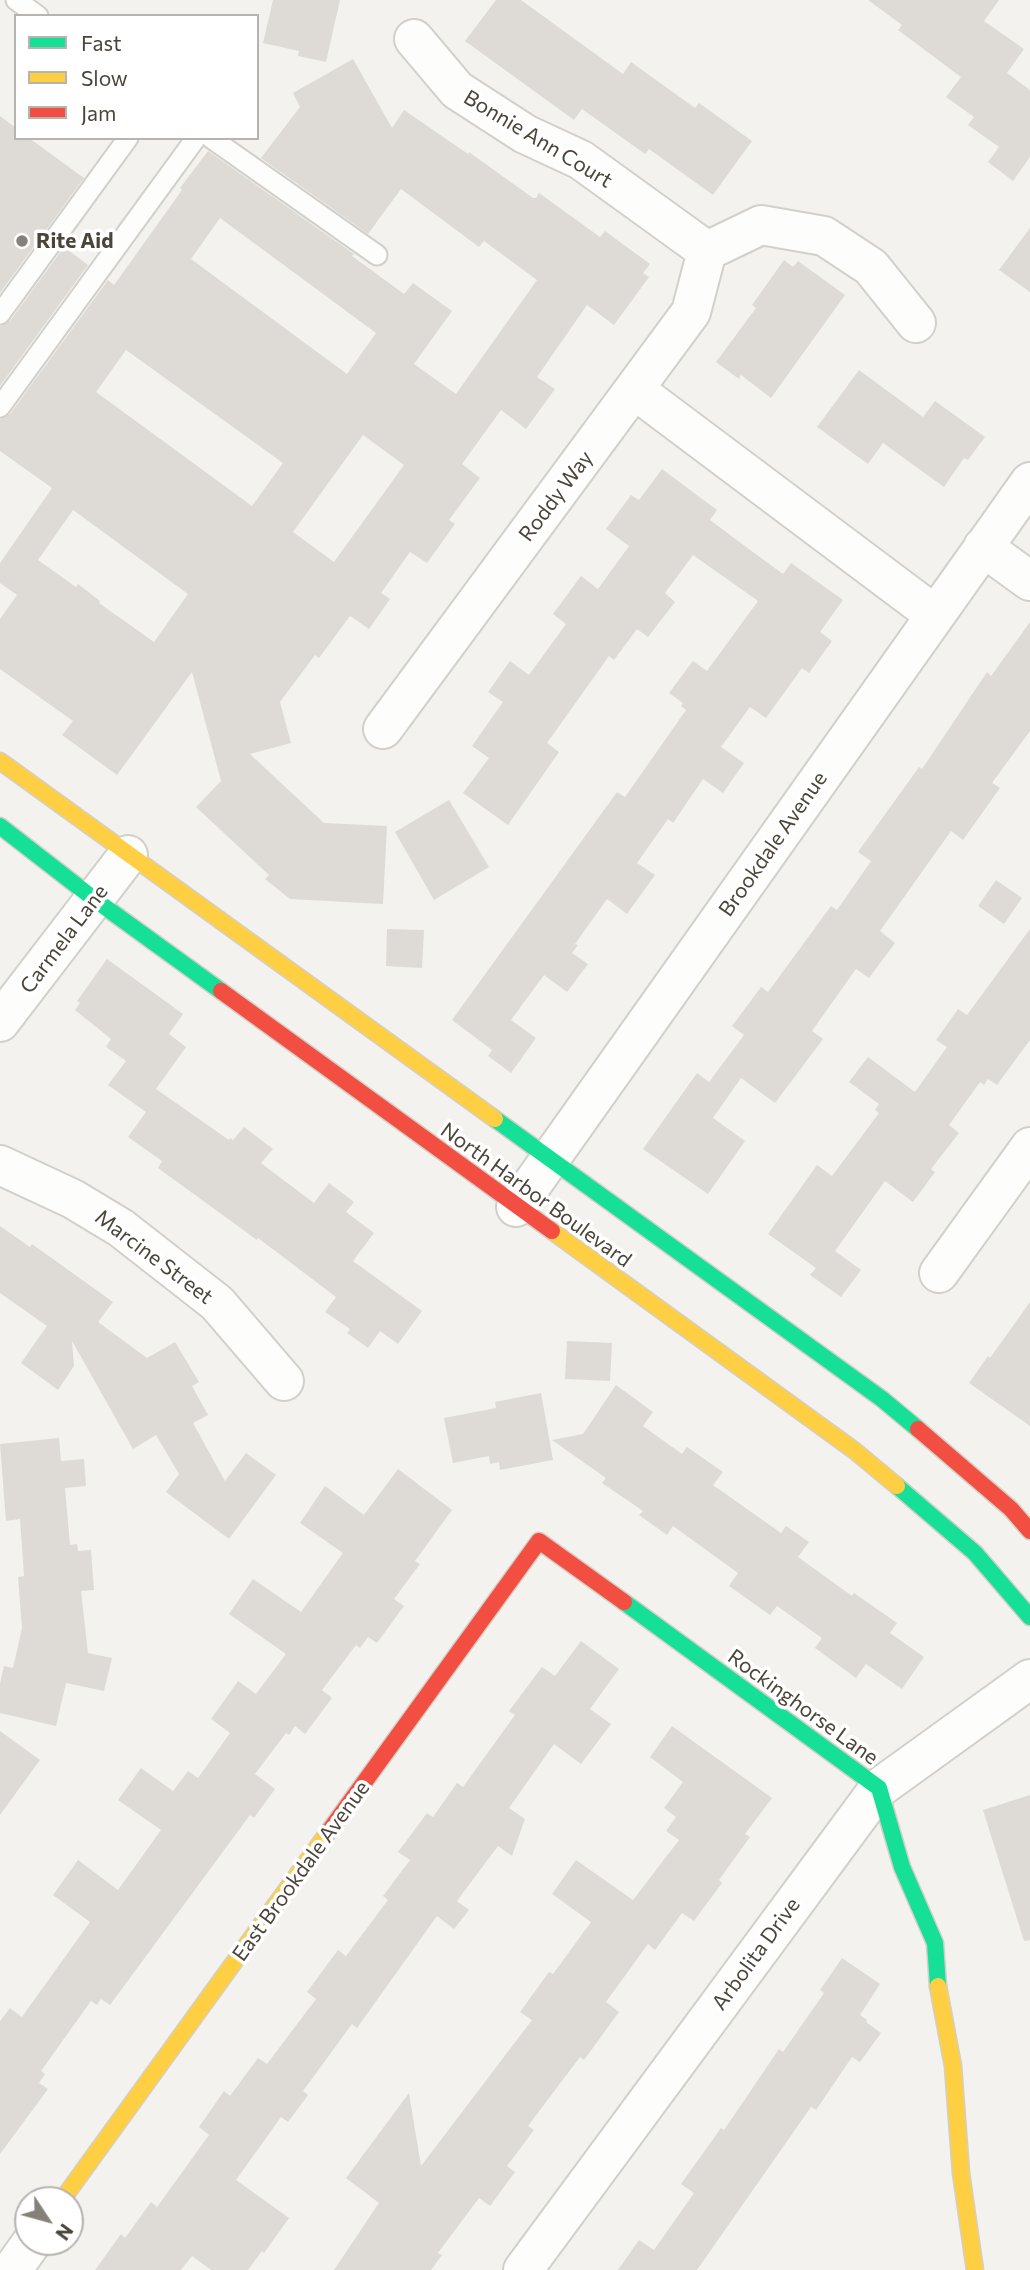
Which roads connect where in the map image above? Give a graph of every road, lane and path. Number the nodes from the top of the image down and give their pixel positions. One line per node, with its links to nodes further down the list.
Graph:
1 (16, 0): 2 (lane)
2 (35, 14)
3 (414, 39): 7 (street, Bonnie Ann Court)
4 (127, 140): 9 (lane)
5 (195, 140): 12 (lane)
6 (214, 140): 8 (lane)
7 (707, 251): 10 (street); 11 (street, Roddy Way)
8 (377, 255)
9 (0, 314)
10 (916, 323)
11 (635, 390): 16 (street); 17 (street, Roddy Way)
12 (0, 407)
13 (1030, 482): 14 (street, Brookdale Avenue)
14 (983, 548): 15 (street); 16 (street, Brookdale Avenue)
15 (1030, 581)
16 (935, 615): 24 (street, Brookdale Avenue)
17 (383, 729)
18 (0, 761): 20 (main road, North Harbor Boulevard)
19 (0, 827): 21 (main road, North Harbor Boulevard)
20 (128, 855): 21 (street, Carmela Lane); 24 (main road, North Harbor Boulevard)
21 (94, 899): 22 (street, Carmela Lane); 26 (main road, North Harbor Boulevard)
22 (0, 1022)
23 (1030, 1147): 27 (street)
24 (550, 1160): 26 (street, Brookdale Avenue); 29 (main road, North Harbor Boulevard)
25 (0, 1165): 28 (street, Marcine Street)
26 (516, 1207): 31 (main road, North Harbor Boulevard)
27 (939, 1273)
28 (284, 1381)
29 (1030, 1531)
30 (539, 1541): 33 (main road, Rockinghorse Lane); 34 (main road, East Brookdale Avenue)
31 (1030, 1617)
32 (1030, 1679): 33 (street, Arbolita Drive)
33 (879, 1788): 35 (street, Arbolita Drive); 36 (main road, Rockinghorse Lane)
34 (72, 2186)
35 (523, 2270)
36 (975, 2270)

